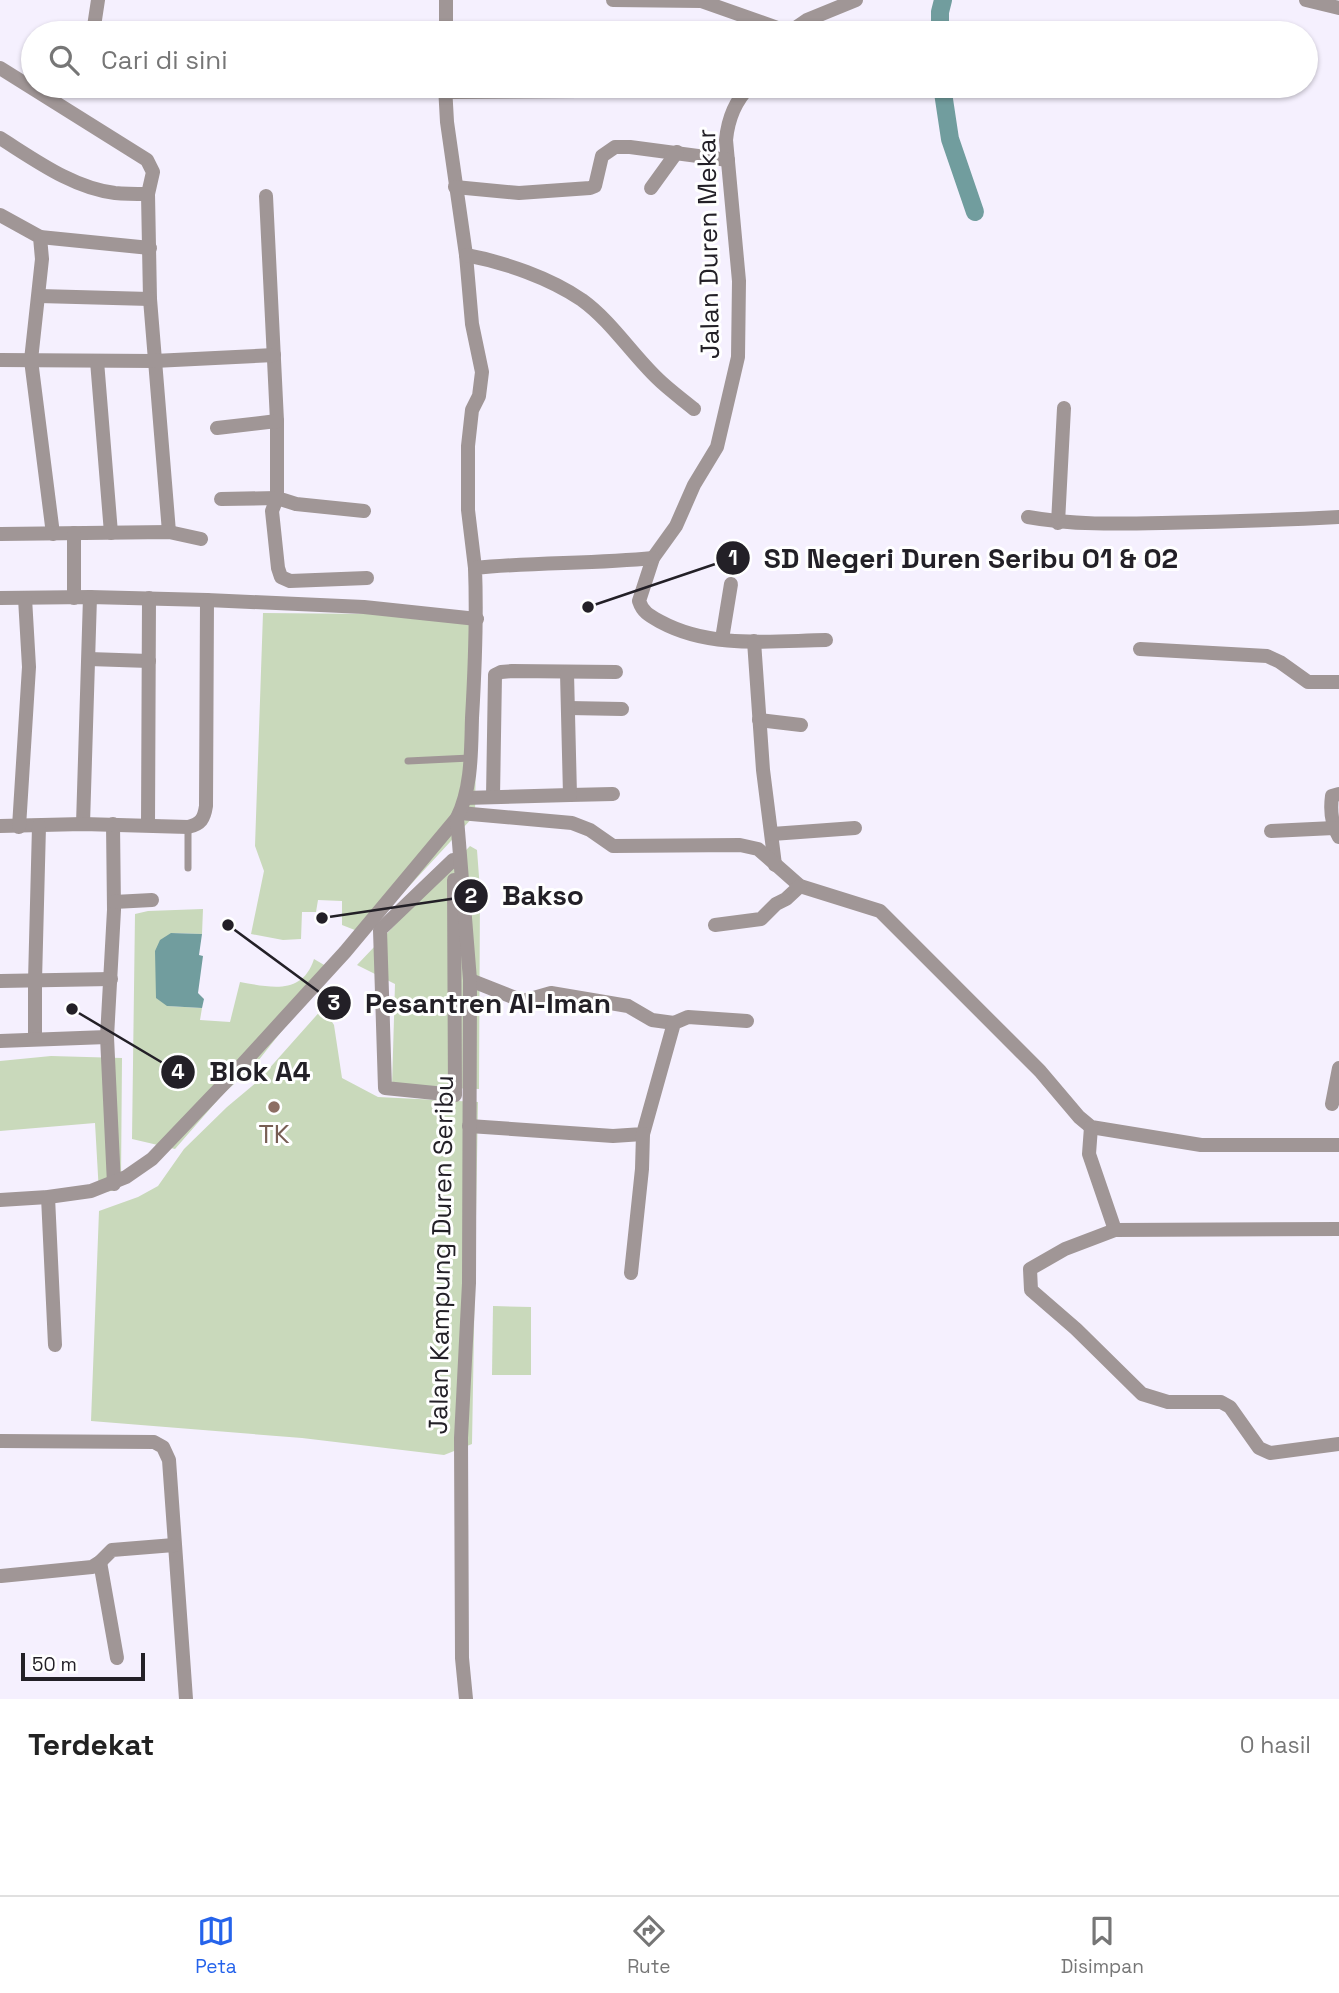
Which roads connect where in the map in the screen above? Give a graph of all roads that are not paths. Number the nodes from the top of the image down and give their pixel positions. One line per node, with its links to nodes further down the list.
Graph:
1 (98, 0): 8 (street)
2 (446, 0): 9 (street)
3 (613, 0): 4 (street)
4 (701, 0): 10 (street)
5 (856, 0): 11 (street)
6 (1306, 0): 7 (street)
7 (1339, 8)
8 (95, 21)
9 (446, 21)
10 (759, 21)
11 (808, 21)
12 (0, 68): 13 (street)
13 (21, 81)
14 (48, 98): 22 (street)
15 (446, 98): 20 (street, Jalan Kampung Duren Seribu)
16 (738, 98): 19 (street, Jalan Duren Mekar)
17 (0, 138): 22 (street)
18 (677, 152): 19 (street); 20 (street); 21 (street)
19 (727, 160): 51 (street, Jalan Duren Mekar)
20 (454, 187): 27 (street, Jalan Kampung Duren Seribu)
21 (651, 188)
22 (148, 194): 26 (street)
23 (266, 196): 30 (street)
24 (0, 215): 25 (street)
25 (40, 237): 26 (street); 28 (street)
26 (150, 248): 29 (street)
27 (466, 255): 36 (street); 52 (street, Jalan Kampung Duren Seribu)
28 (39, 296): 29 (street); 32 (street)
29 (149, 299): 34 (street)
30 (274, 355): 34 (street); 37 (street)
31 (0, 360): 32 (street)
32 (31, 360): 33 (street); 48 (street)
33 (97, 361): 34 (street); 49 (street)
34 (154, 361): 45 (street)
35 (1064, 408): 44 (street)
36 (694, 409)
37 (277, 421): 38 (street); 40 (street)
38 (217, 428)
39 (221, 499): 40 (street)
40 (277, 499): 41 (street); 53 (street)
41 (364, 512)
42 (1028, 517): 44 (street)
43 (1339, 517): 44 (street)
44 (1066, 522)
45 (169, 531): 49 (street); 50 (street)
46 (74, 533): 48 (street); 49 (street); 58 (street)
47 (0, 534): 48 (street)
48 (52, 534)
49 (111, 534)
50 (201, 539)
51 (653, 558): 52 (street); 62 (street)
52 (475, 568): 61 (street, Jalan Kampung Duren Seribu)
53 (367, 578)
54 (731, 584): 62 (street)
55 (90, 597): 58 (street); 59 (street); 66 (street)
56 (0, 598): 57 (street)
57 (25, 598): 58 (street); 87 (street)
58 (74, 598)
59 (149, 598): 60 (street); 67 (street)
60 (207, 600): 61 (street); 88 (street)
61 (477, 619): 75 (street, Jalan Kampung Duren Seribu)
62 (722, 639): 64 (street)
63 (826, 640): 64 (street)
64 (754, 641): 73 (street)
65 (1140, 649): 70 (street)
66 (89, 659): 67 (street); 82 (street)
67 (149, 661): 84 (street)
68 (616, 672): 69 (street)
69 (567, 673): 71 (street); 80 (street)
70 (1339, 682)
71 (569, 708): 72 (street); 79 (street)
72 (622, 709)
73 (759, 720): 74 (street); 92 (street)
74 (802, 725)
75 (470, 758): 76 (lane); 81 (street, Jalan Kampung Duren Seribu)
76 (408, 761)
77 (612, 794): 79 (street)
78 (1339, 794): 91 (street)
79 (570, 795): 80 (street)
80 (493, 797): 81 (street)
81 (458, 815): 93 (street); 94 (street); 101 (street, Jalan Kampung Duren Seribu); 115 (street)
82 (83, 824): 83 (street); 86 (street)
83 (113, 824): 84 (street); 98 (street)
84 (148, 825): 88 (street)
85 (0, 826): 87 (street)
86 (39, 826): 87 (street); 103 (street)
87 (19, 827)
88 (188, 827): 95 (lane)
89 (855, 828): 92 (street)
90 (1271, 831): 91 (street)
91 (1336, 832)
92 (772, 834): 94 (street)
93 (453, 860): 93 (street)
94 (775, 866): 96 (street)
95 (188, 868)
96 (800, 886): 99 (street); 112 (street)
97 (152, 900): 98 (street)
98 (114, 902): 100 (street)
99 (715, 925)
100 (111, 979): 103 (street); 106 (street)
101 (470, 980): 105 (street); 111 (street, Jalan Kampung Duren Seribu)
102 (0, 981): 103 (street)
103 (35, 981): 107 (street)
104 (747, 1021): 105 (street)
105 (674, 1023): 113 (street)
106 (107, 1037): 107 (street); 115 (street)
107 (36, 1039): 108 (street)
108 (0, 1041)
109 (1339, 1068): 110 (street)
110 (1332, 1104)
111 (469, 1126): 113 (street); 129 (street, Jalan Kampung Duren Seribu)
112 (1091, 1127): 114 (street); 119 (street)
113 (643, 1135): 120 (street)
114 (1339, 1145)
115 (114, 1184): 116 (street)
116 (48, 1197): 117 (street); 121 (street)
117 (0, 1200)
118 (1339, 1229): 119 (street)
119 (1115, 1230): 123 (street)
120 (631, 1273)
121 (55, 1345)
122 (0, 1441): 124 (street)
123 (1339, 1444)
124 (174, 1545): 125 (street); 128 (street)
125 (100, 1562): 126 (street); 127 (street)
126 (1, 1576)
127 (117, 1658)
128 (186, 1699)
129 (466, 1699)

